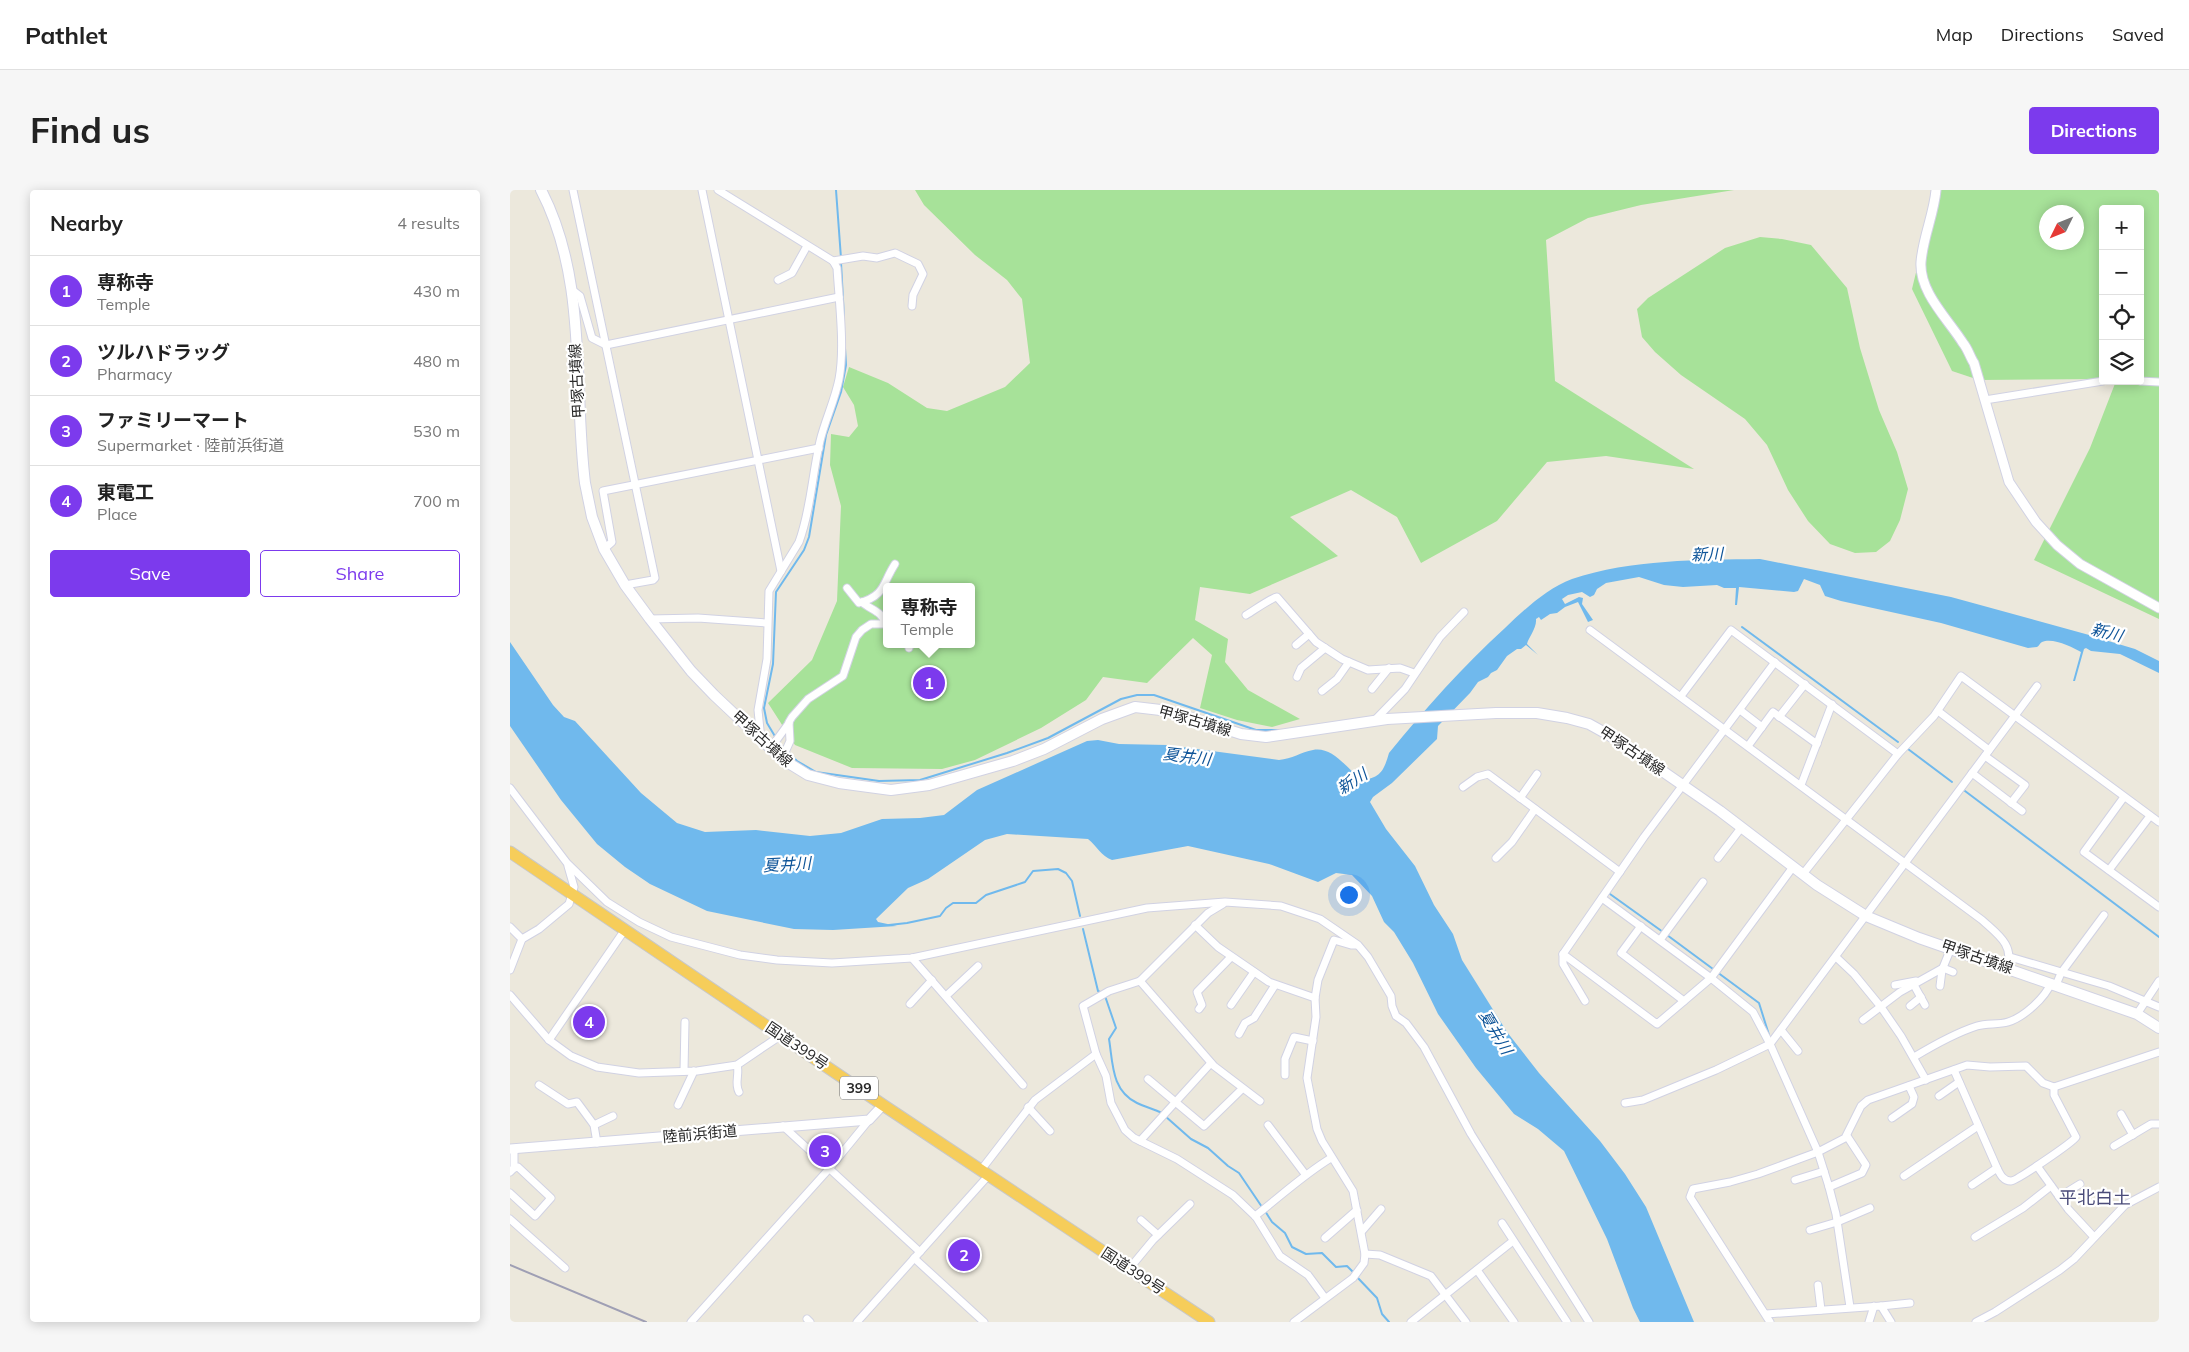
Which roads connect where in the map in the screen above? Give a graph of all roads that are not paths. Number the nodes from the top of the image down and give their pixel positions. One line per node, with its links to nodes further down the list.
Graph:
1 (541, 190): 9 (main road, 甲塚古墳線)
2 (573, 190): 13 (street)
3 (702, 190): 12 (street)
4 (718, 190): 6 (street)
5 (1936, 190): 17 (street)
6 (807, 246): 7 (street); 8 (street)
7 (837, 260): 10 (street); 11 (street)
8 (778, 280)
9 (571, 289): 13 (street); 21 (main road, 甲塚古墳線)
10 (839, 297): 12 (street); 18 (street)
11 (912, 306)
12 (729, 321): 13 (street); 19 (street)
13 (606, 345): 20 (street)
14 (2144, 381): 16 (street)
15 (2099, 382): 17 (street)
16 (2159, 382)
17 (1985, 400): 29 (street)
18 (819, 448): 19 (street); 23 (street)
19 (758, 460): 20 (street); 23 (street)
20 (635, 484): 21 (street); 25 (street)
21 (604, 549): 25 (main road, 甲塚古墳線)
22 (895, 564): 24 (street)
23 (781, 571): 34 (street)
24 (886, 583)
25 (625, 585): 33 (main road, 甲塚古墳線)
26 (847, 588): 28 (street)
27 (883, 589): 28 (street)
28 (862, 602): 32 (street)
29 (2159, 608)
30 (1464, 612): 43 (street)
31 (1246, 615): 37 (street)
32 (883, 617)
33 (650, 619): 34 (street); 59 (main road, 甲塚古墳線)
34 (767, 623): 59 (street)
35 (883, 624): 56 (street)
36 (1590, 630): 49 (street)
37 (1309, 634): 38 (street); 39 (street)
38 (1296, 645)
39 (1325, 648): 40 (street); 44 (street)
40 (1349, 662): 42 (street); 48 (street)
41 (1775, 662): 45 (street); 49 (street); 51 (street)
42 (1390, 668): 43 (street); 47 (street)
43 (1414, 673): 55 (street)
44 (1298, 678)
45 (1805, 684): 50 (street); 54 (street)
46 (2038, 686): 53 (street)
47 (1372, 690)
48 (1322, 691)
49 (1681, 696): 58 (street)
50 (1832, 704): 60 (street); 64 (street)
51 (1740, 710): 57 (street); 58 (street)
52 (1938, 711): 53 (street); 63 (street); 64 (street)
53 (2015, 716): 63 (street); 72 (street)
54 (1779, 717): 57 (street); 60 (street)
55 (1375, 720): 65 (main road, 甲塚古墳線); 69 (main road, 甲塚古墳線)
56 (787, 725): 61 (street); 65 (street)
57 (1762, 727): 62 (street)
58 (1726, 730): 62 (street); 69 (street)
59 (761, 740): 61 (main road, 甲塚古墳線)
60 (1817, 744): 68 (street)
61 (772, 746): 65 (main road, 甲塚古墳線)
62 (1748, 746): 68 (street)
63 (1987, 753): 67 (street); 74 (street)
64 (1898, 754): 78 (street)
65 (783, 756)
66 (1537, 774): 73 (street)
67 (1972, 774): 74 (street); 85 (street)
68 (1801, 785): 78 (street)
69 (1683, 786): 80 (main road, 甲塚古墳線); 88 (street)
70 (1463, 787): 73 (street)
71 (510, 788): 84 (street)
72 (2124, 797): 77 (street); 87 (street)
73 (1520, 798): 75 (street)
74 (2011, 803): 76 (street)
75 (1535, 809): 82 (street); 88 (street)
76 (2022, 811)
77 (2150, 816): 79 (street); 87 (street)
78 (1846, 818): 85 (street); 89 (street)
79 (2159, 822)
80 (1741, 828): 83 (street); 86 (main road, 甲塚古墳線)
81 (510, 852): 91 (highway, 国道399号 / 399)
82 (1496, 858)
83 (1718, 858)
84 (567, 863): 91 (street); 109 (street)
85 (1904, 864): 96 (street); 106 (street)
86 (1793, 866): 89 (main road, 甲塚古墳線); 117 (street)
87 (2109, 870): 94 (street)
88 (1620, 872): 92 (street)
89 (1803, 874): 96 (main road, 甲塚古墳線)
90 (1703, 882): 102 (street)
91 (573, 896): 100 (highway, 国道399号 / 399); 101 (street)
92 (1602, 898): 98 (street); 105 (street)
93 (1225, 902): 97 (street); 103 (street); 109 (street)
94 (2159, 906)
95 (2104, 915): 116 (street)
96 (1866, 916): 104 (main road, 甲塚古墳線); 108 (street)
97 (1195, 925): 107 (street); 119 (street)
98 (1641, 926): 102 (street); 131 (street)
99 (510, 927): 101 (street)
100 (624, 930): 146 (highway, 国道399号 / 399); 148 (street)
101 (522, 939): 113 (street)
102 (1660, 940): 117 (street)
103 (1358, 945): 129 (street); 251 (street)
104 (1951, 948): 111 (street); 112 (main road, 甲塚古墳線)
105 (1563, 954): 130 (street); 131 (street)
106 (2010, 956): 112 (street); 116 (street)
107 (1231, 957): 114 (street); 140 (street)
108 (1836, 957): 138 (street); 145 (street)
109 (912, 958): 118 (street)
110 (978, 966): 127 (street)
111 (1943, 968): 115 (street); 121 (street); 125 (street)
112 (2007, 968): 122 (main road, 甲塚古墳線)
113 (510, 970)
114 (1254, 972): 123 (street); 135 (street)
115 (1953, 972)
116 (2061, 973): 122 (street); 132 (street)
117 (1711, 978): 131 (street); 150 (street)
118 (932, 980): 127 (street); 134 (street)
119 (1140, 981): 153 (street); 155 (street)
120 (2159, 981): 132 (street)
121 (1916, 984): 124 (street); 128 (street); 138 (street)
122 (2053, 984): 141 (main road, 甲塚古墳線); 154 (street)
123 (1275, 985): 129 (street); 147 (street)
124 (1895, 985)
125 (1940, 986)
126 (510, 995): 133 (street); 148 (street)
127 (946, 996): 165 (street)
128 (1920, 997): 136 (street); 137 (street)
129 (1315, 998): 149 (street)
130 (1585, 1000)
131 (1684, 1001)
132 (2145, 1001): 139 (street); 141 (street)
133 (510, 1004)
134 (910, 1004)
135 (1231, 1005)
136 (1925, 1005)
137 (1910, 1006)
138 (1881, 1007): 142 (street); 154 (street)
139 (2159, 1007)
140 (1199, 1009)
141 (2137, 1014): 144 (main road, 甲塚古墳線)
142 (1863, 1020)
143 (685, 1022): 158 (street)
144 (2159, 1028)
145 (1781, 1030): 150 (street); 151 (street)
146 (781, 1034): 156 (street); 175 (highway, 国道399号 / 399)
147 (1239, 1034)
148 (549, 1040): 158 (street)
149 (1313, 1041): 160 (street); 194 (street)
150 (1770, 1044): 173 (street); 193 (street)
151 (1798, 1051)
152 (2159, 1052): 167 (street)
153 (1096, 1054): 176 (street); 189 (street)
154 (1914, 1057): 162 (street)
155 (1211, 1063): 168 (street); 172 (street)
156 (736, 1065): 159 (street); 169 (street)
157 (1954, 1070): 162 (street); 163 (street); 167 (street)
158 (684, 1071): 159 (street)
159 (694, 1071): 174 (street)
160 (1285, 1075)
161 (1148, 1079): 172 (street)
162 (1926, 1080): 166 (street)
163 (1959, 1082): 170 (street); 185 (street)
164 (539, 1086): 182 (street)
165 (1022, 1086)
166 (1909, 1086): 179 (street); 188 (street)
167 (2054, 1087): 195 (street)
168 (1242, 1089): 171 (street); 172 (street)
169 (739, 1092)
170 (1939, 1096)
171 (1260, 1101)
172 (1176, 1102): 189 (street)
173 (1625, 1103)
174 (678, 1105)
175 (882, 1105): 180 (street); 200 (highway, 国道399号 / 399)
176 (1028, 1107): 186 (street); 200 (street)
177 (2121, 1114): 187 (street)
178 (613, 1116): 182 (street)
179 (1892, 1118)
180 (869, 1120): 183 (street, 陸前浜街道); 198 (street)
181 (2159, 1124): 187 (street)
182 (594, 1125): 190 (street)
183 (783, 1126): 190 (street, 陸前浜街道); 198 (street)
184 (1268, 1126): 201 (street)
185 (1978, 1126): 196 (street); 202 (street)
186 (1050, 1131)
187 (2133, 1135): 191 (street)
188 (1847, 1136): 193 (street); 207 (street)
189 (1140, 1141): 215 (street)
190 (597, 1143): 192 (street, 陸前浜街道)
191 (2114, 1146)
192 (512, 1149): 197 (street)
193 (1818, 1152): 199 (street); 240 (street)
194 (1331, 1158): 201 (street); 214 (street)
195 (2037, 1166): 196 (street); 206 (street)
196 (1997, 1168): 205 (street)
197 (512, 1170): 209 (street)
198 (828, 1170): 227 (street); 242 (street)
199 (1824, 1171): 203 (street); 207 (street)
200 (984, 1173): 227 (street); 231 (highway, 国道399号 / 399)
201 (1304, 1174): 215 (street)
202 (1904, 1176)
203 (1795, 1180)
204 (2080, 1184): 210 (street)
205 (1972, 1185)
206 (2051, 1186): 210 (street); 223 (street)
207 (1830, 1187): 218 (street)
208 (2159, 1187): 224 (street)
209 (510, 1193)
210 (2059, 1197): 224 (street)
211 (1190, 1204): 222 (street)
212 (1870, 1208): 218 (street)
213 (1381, 1209): 221 (street)
214 (1357, 1210): 221 (street); 225 (street)
215 (1254, 1216): 235 (street)
216 (510, 1219): 230 (street)
217 (1141, 1220): 222 (street)
218 (1837, 1222): 220 (street); 238 (street)
219 (1502, 1223): 226 (street)
220 (1810, 1230)
221 (1362, 1231): 228 (street)
222 (1158, 1235): 231 (street)
223 (1975, 1237)
224 (2094, 1237): 255 (street)
225 (1325, 1238)
226 (1514, 1241): 232 (street); 250 (street)
227 (920, 1252): 229 (street)
228 (1365, 1254): 234 (street); 235 (street)
229 (914, 1258): 243 (street); 244 (street)
230 (565, 1268)
231 (1130, 1269): 241 (highway, 国道399号 / 399)
232 (1477, 1270): 234 (street); 249 (street)
233 (1818, 1285): 239 (street)
234 (1446, 1294): 247 (street); 248 (street)
235 (1325, 1298): 246 (street)
236 (1910, 1303): 237 (street)
237 (1877, 1306): 238 (street); 253 (street); 254 (street)
238 (1850, 1307): 239 (street)
239 (1821, 1310): 240 (street)
240 (1766, 1314): 252 (street)
241 (1196, 1319): 245 (highway, 国道399号 / 399)
242 (691, 1322)
243 (857, 1322)
244 (984, 1322)
245 (1209, 1322)
246 (1294, 1322)
247 (1411, 1322)
248 (1466, 1322)
249 (1514, 1322)
250 (1566, 1322)
251 (1589, 1322)
252 (1770, 1322)
253 (1869, 1322)
254 (1891, 1322)
255 (1976, 1322)

